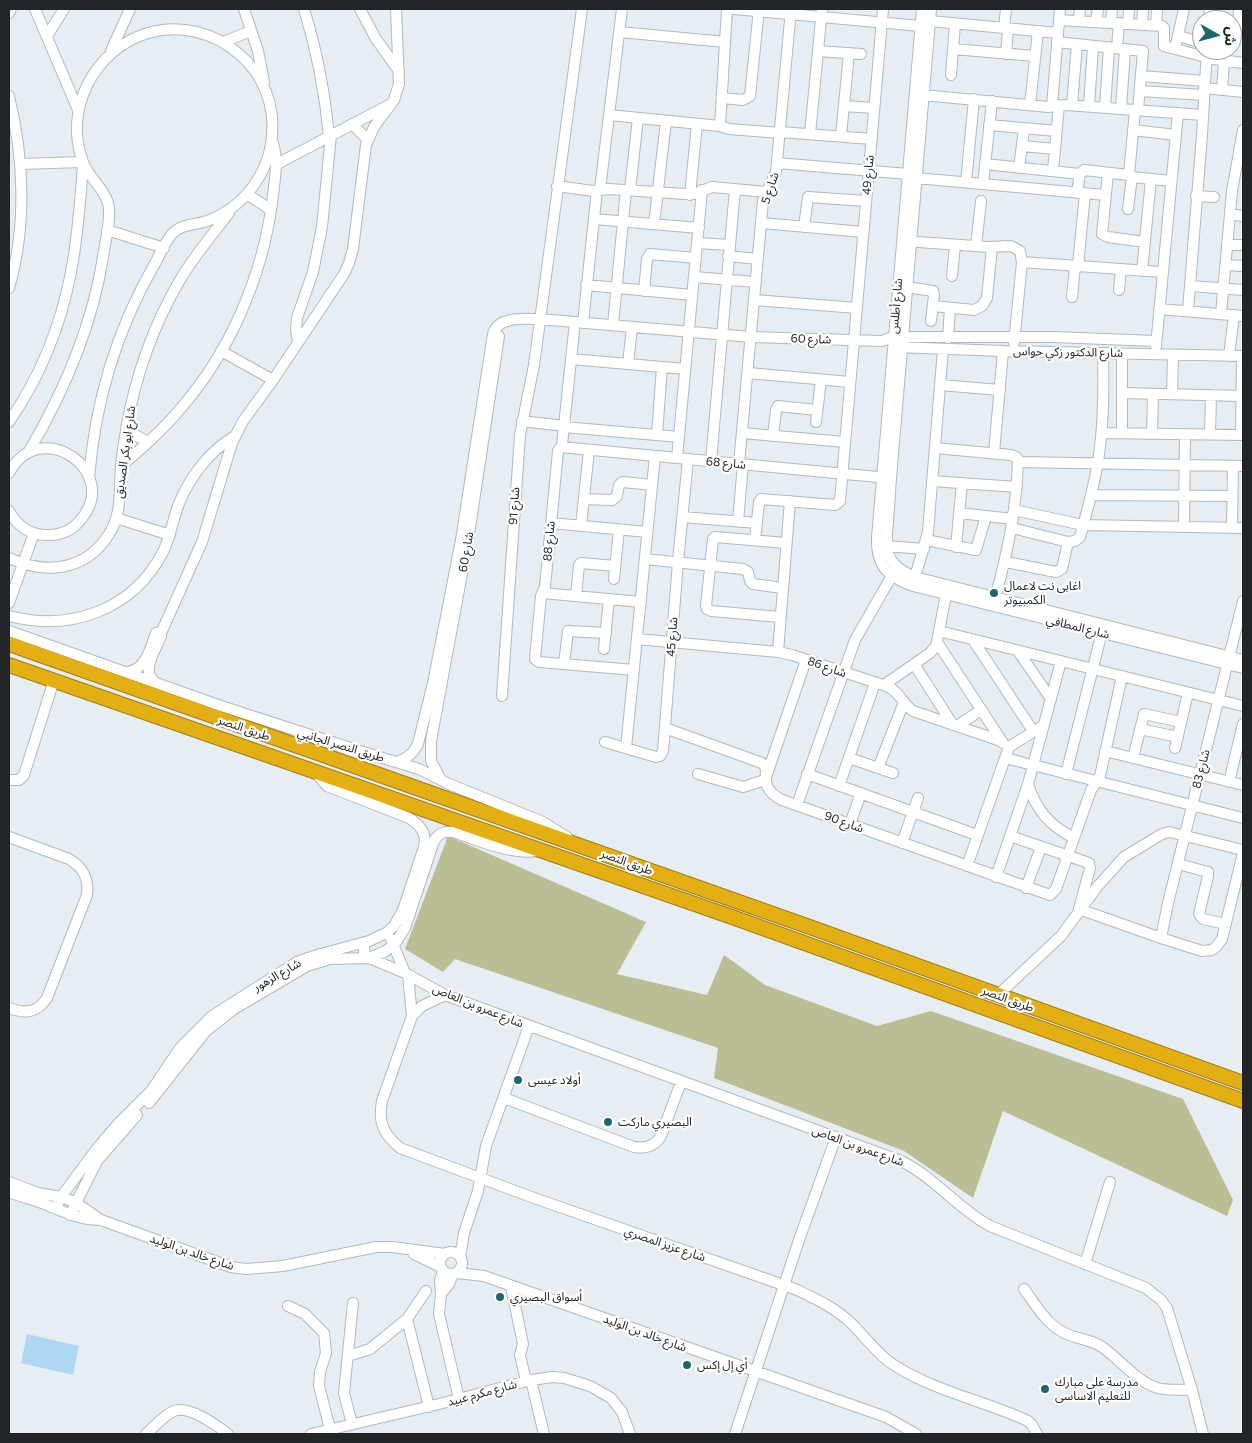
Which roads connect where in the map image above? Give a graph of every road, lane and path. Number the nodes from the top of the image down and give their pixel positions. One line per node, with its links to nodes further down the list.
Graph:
1 (11, 9): 27 (street)
2 (35, 9): 42 (street)
3 (64, 9): 42 (street)
4 (130, 9): 58 (street)
5 (244, 9): 39 (street)
6 (304, 9): 103 (street)
7 (360, 9): 63 (street)
8 (396, 9): 63 (street)
9 (582, 9): 127 (street, شارع 91)
10 (622, 9): 40 (street, شارع 88)
11 (727, 9): 47 (street)
12 (734, 9): 25 (street)
13 (883, 9): 32 (street, شارع 49)
14 (922, 9): 34 (street, شارع أطلس)
15 (931, 9): 34 (street, شارع أطلس)
16 (1006, 9): 38 (street)
17 (1060, 9): 29 (street)
18 (1080, 9): 30 (street)
19 (1098, 9): 31 (street)
20 (1112, 9): 33 (street)
21 (1129, 9): 33 (street)
22 (1143, 9): 36 (street)
23 (1157, 9): 37 (street)
24 (1184, 9): 43 (street)
25 (759, 10): 26 (street); 73 (street)
26 (791, 11): 28 (street); 99 (street, شارع 5)
27 (9, 13)
28 (822, 13): 32 (street); 53 (street)
29 (1059, 20): 30 (street); 44 (street)
30 (1079, 21): 31 (street)
31 (1096, 22): 33 (street)
32 (882, 23): 34 (street); 82 (street, شارع 49)
33 (1119, 23): 36 (street); 50 (street)
34 (925, 24): 35 (street); 71 (street, شارع أطلس); 110 (street, شارع أطلس)
35 (955, 24): 38 (street); 51 (street)
36 (1142, 24): 37 (street)
37 (1156, 25): 52 (street)
38 (1006, 28): 41 (street); 57 (street)
39 (251, 31): 46 (street); 68 (street)
40 (620, 32): 47 (street); 88 (street, شارع 88)
41 (1038, 32): 44 (street); 59 (street)
42 (47, 36): 85 (street)
43 (1179, 36): 45 (street); 52 (street)
44 (1058, 38): 48 (street); 80 (street)
45 (1192, 40)
46 (223, 42): 58 (street); 68 (street)
47 (725, 42): 73 (street)
48 (1077, 44): 49 (street); 78 (street)
49 (1093, 46): 50 (street); 81 (street)
50 (1117, 48): 65 (street); 83 (street); 84 (street)
51 (953, 49): 57 (street); 64 (street)
52 (1175, 49): 54 (street)
53 (818, 50): 55 (street); 101 (street)
54 (1192, 51)
55 (849, 53): 56 (street); 79 (street)
56 (861, 54)
57 (1006, 54): 59 (street)
58 (109, 55): 85 (street)
59 (1035, 56): 77 (street)
60 (1206, 60): 66 (street)
61 (1224, 61): 62 (street); 67 (street)
62 (1243, 64)
63 (400, 72): 76 (street)
64 (951, 75)
65 (1141, 76): 66 (street); 69 (street)
66 (1204, 88): 67 (street); 69 (street); 89 (street)
67 (1222, 90): 70 (street)
68 (266, 91): 106 (street)
69 (1140, 91): 86 (street)
70 (1243, 92)
71 (923, 94): 74 (street); 110 (street, شارع أطلس)
72 (9, 96): 113 (street)
73 (722, 98): 95 (street)
74 (974, 100): 75 (street); 125 (street)
75 (992, 101): 77 (street); 94 (street)
76 (391, 104): 92 (street); 107 (street)
77 (1030, 105): 80 (street)
78 (1072, 105): 80 (street); 81 (street)
79 (844, 106): 82 (street); 104 (street)
80 (1056, 106): 100 (street)
81 (1089, 106): 83 (street)
82 (874, 108): 105 (street, شارع 49)
83 (1105, 108): 84 (street)
84 (1120, 109): 86 (street)
85 (78, 110): 111 (street)
86 (1137, 110): 87 (street); 97 (street)
87 (1178, 113): 89 (street); 102 (street)
88 (609, 115): 90 (street); 129 (street, شارع 88)
89 (1203, 115): 138 (street)
90 (638, 118): 91 (street); 130 (street)
91 (666, 121): 93 (street); 133 (street)
92 (352, 124): 103 (street); 107 (street)
93 (697, 124): 95 (street); 136 (street)
94 (989, 125): 96 (street); 115 (street)
95 (720, 126): 99 (street)
96 (1024, 128): 100 (street); 108 (street)
97 (1133, 130): 102 (street); 122 (street)
98 (1243, 130): 144 (street)
99 (780, 132): 101 (street); 112 (street, شارع 5)
100 (1056, 132): 109 (street)
101 (810, 134): 104 (street)
102 (1176, 135): 124 (street)
103 (330, 136): 114 (street); 210 (street)
104 (841, 136): 105 (street)
105 (872, 139): 117 (street, شارع 49)
106 (272, 140): 114 (street); 135 (street)
107 (368, 140): 210 (street)
108 (1022, 146): 109 (street); 116 (street)
109 (1055, 149): 118 (street)
110 (913, 162): 121 (street, شارع أطلس)
111 (83, 163): 113 (street); 153 (street); 238 (street)
112 (777, 163): 117 (street); 132 (street, شارع 5)
113 (20, 164): 182 (street)
114 (277, 164): 143 (street)
115 (985, 164): 116 (street); 126 (street)
116 (1020, 168): 118 (street)
117 (869, 171): 121 (street); 140 (street, شارع 49)
118 (1052, 171): 120 (street)
119 (1108, 173): 120 (street); 122 (street); 137 (street)
120 (1080, 174): 134 (street)
121 (912, 176): 125 (street); 156 (street, شارع أطلس)
122 (1130, 176): 123 (street); 142 (street)
123 (1151, 179): 124 (street); 158 (street)
124 (1171, 181): 174 (street)
125 (966, 182): 126 (street)
126 (983, 184): 134 (street); 162 (street)
127 (557, 186): 129 (street); 198 (street, شارع 91)
128 (735, 189): 131 (street); 132 (street); 165 (street)
129 (599, 190): 130 (street); 146 (street, شارع 88)
130 (628, 190): 133 (street); 147 (street)
131 (702, 190): 136 (street); 152 (street)
132 (766, 192): 148 (street, شارع 5)
133 (658, 193): 136 (street); 149 (street)
134 (1081, 193): 137 (street); 170 (street)
135 (248, 194): 141 (street); 143 (street)
136 (690, 194)
137 (1105, 195): 158 (street)
138 (1196, 196): 139 (street); 180 (street)
139 (1214, 197)
140 (866, 201): 151 (street); 154 (street, شارع 49)
141 (233, 207): 150 (street); 155 (street, شارع ابو بكر الصديق)
142 (1128, 209)
143 (271, 210): 213 (street)
144 (1230, 214): 145 (street); 160 (street)
145 (1243, 216)
146 (594, 219): 147 (street); 179 (street, شارع 88)
147 (623, 221): 149 (street); 183 (street)
148 (762, 223): 151 (street); 167 (street, شارع 5)
149 (654, 224): 152 (street)
150 (192, 225): 155 (street); 164 (street)
151 (804, 227): 154 (street)
152 (699, 228): 157 (street)
153 (107, 230): 164 (street); 258 (street)
154 (863, 232): 192 (street, شارع 49)
155 (210, 236): 241 (street, شارع ابو بكر الصديق)
156 (906, 241): 159 (street); 181 (street, شارع أطلس); 211 (street, شارع أطلس)
157 (698, 242): 165 (street); 166 (street)
158 (1145, 242): 173 (street)
159 (955, 245): 162 (street); 175 (street)
160 (1227, 245): 161 (street); 169 (street)
161 (1243, 245)
162 (976, 246): 163 (street)
163 (992, 247): 168 (street); 193 (street)
164 (164, 248): 272 (street)
165 (729, 251): 167 (street); 177 (street)
166 (696, 258): 176 (street); 185 (street)
167 (758, 259): 178 (street, شارع 5)
168 (1022, 262): 170 (street); 206 (street)
169 (1226, 265): 171 (street); 184 (street)
170 (1076, 266): 172 (street); 189 (street)
171 (1243, 266)
172 (1121, 269): 173 (street); 186 (street)
173 (1142, 271): 174 (street)
174 (1162, 272): 194 (street)
175 (952, 276)
176 (694, 277): 177 (street); 188 (street)
177 (727, 280): 178 (street); 204 (street)
178 (756, 282): 190 (street, شارع 5)
179 (586, 285): 183 (street); 200 (street, شارع 88)
180 (1191, 286): 184 (street); 195 (street)
181 (907, 287): 191 (street); 211 (street, شارع أطلس)
182 (9, 288)
183 (616, 288): 185 (street); 201 (street)
184 (1224, 289): 187 (street); 196 (street)
185 (644, 290): 188 (street)
186 (1119, 290)
187 (1243, 290)
188 (692, 295): 203 (street)
189 (1072, 297)
190 (754, 300): 192 (street); 205 (street, شارع 5)
191 (933, 306): 193 (street); 199 (street)
192 (856, 308): 208 (street, شارع 49)
193 (950, 308): 207 (street)
194 (1159, 309): 195 (street); 209 (street)
195 (1188, 311): 196 (street)
196 (1221, 314): 197 (street)
197 (1239, 316): 219 (street)
198 (539, 319): 200 (street, شارع 60); 237 (street, شارع 91); 357 (street, شارع 60)
199 (931, 321)
200 (579, 323): 201 (street, شارع 60); 221 (street, شارع 88)
201 (613, 325): 202 (street, شارع 60)
202 (632, 327): 203 (street, شارع 60); 222 (street)
203 (689, 332): 204 (street, شارع 60); 224 (street)
204 (722, 335): 205 (street, شارع 60); 263 (street)
205 (751, 337): 208 (street, شارع 60); 225 (street, شارع 5)
206 (1014, 337): 207 (street, شارع الدكتور زكي حواس); 209 (street, شارع الدكتور زكي حواس); 214 (street)
207 (948, 338): 211 (street, شارع الدكتور زكي حواس)
208 (854, 340): 211 (street, شارع 60); 228 (street, شارع 49)
209 (1156, 341): 217 (street)
210 (298, 342): 226 (street)
211 (898, 342): 212 (street, شارع الدكتور زكي حواس); 273 (street, شارع أطلس)
212 (943, 349): 214 (street, شارع الدكتور زكي حواس); 229 (street)
213 (221, 351): 226 (street); 253 (street)
214 (1008, 351): 215 (street, شارع الدكتور زكي حواس); 230 (street)
215 (1103, 353): 216 (street, شارع الدكتور زكي حواس); 243 (street)
216 (1122, 354): 217 (street, شارع الدكتور زكي حواس); 231 (street)
217 (1155, 354): 218 (street, شارع الدكتور زكي حواس)
218 (1173, 355): 219 (street, شارع الدكتور زكي حواس); 233 (street)
219 (1229, 356): 220 (street, شارع الدكتور زكي حواس)
220 (1243, 356): 235 (street)
221 (571, 359): 222 (street); 240 (street, شارع 88)
222 (628, 364): 223 (street)
223 (662, 367): 224 (street); 248 (street)
224 (685, 369): 252 (street)
225 (748, 373): 227 (street); 242 (street, شارع 5)
226 (273, 380): 250 (street)
227 (821, 380): 228 (street); 236 (street)
228 (850, 382): 254 (street, شارع 49)
229 (940, 385): 230 (street); 256 (street)
230 (1000, 390): 259 (street)
231 (1122, 393): 232 (street); 244 (street)
232 (1153, 394): 233 (street); 245 (street)
233 (1172, 394): 234 (street)
234 (1211, 396): 235 (street); 247 (street)
235 (1242, 396): 249 (street)
236 (817, 410): 239 (street); 251 (street)
237 (522, 421): 240 (street); 360 (street, شارع 91)
238 (9, 422)
239 (816, 422)
240 (564, 426): 248 (street); 255 (street, شارع 88)
241 (126, 430): 253 (street); 268 (street, شارع ابو بكر الصديق)
242 (742, 433): 251 (street); 266 (street, شارع 5)
243 (1102, 433): 244 (street); 265 (street)
244 (1122, 433): 245 (street)
245 (1152, 433): 246 (street)
246 (1185, 434): 247 (street); 267 (street)
247 (1210, 434): 249 (street)
248 (657, 435): 252 (street)
249 (1242, 435)
250 (234, 436): 300 (street); 348 (street)
251 (773, 436): 254 (street)
252 (679, 437): 261 (street)
253 (148, 442): 268 (street)
254 (845, 442): 271 (street, شارع 49)
255 (561, 447): 257 (street, شارع 68); 290 (street, شارع 88)
256 (935, 448): 259 (street); 274 (street)
257 (589, 450): 260 (street, شارع 68); 281 (street)
258 (28, 453): 270 (street); 272 (street)
259 (994, 453): 264 (street)
260 (655, 456): 261 (street, شارع 68); 276 (street)
261 (677, 458): 262 (street, شارع 68)
262 (688, 459): 263 (street, شارع 68); 286 (street, شارع 45)
263 (711, 461): 266 (street, شارع 68)
264 (1018, 462): 265 (street); 277 (street)
265 (1098, 463): 267 (street); 278 (street)
266 (741, 464): 271 (street, شارع 68); 289 (street, شارع 5)
267 (1185, 465): 269 (street); 279 (street)
268 (121, 466): 287 (street, شارع ابو بكر الصديق)
269 (1238, 466): 280 (street)
270 (9, 473)
271 (842, 474): 273 (street, شارع 68); 282 (street, شارع 49)
272 (89, 478): 299 (street)
273 (886, 478): 305 (street, شارع أطلس); 314 (street, شارع أطلس)
274 (932, 481): 275 (street); 304 (street)
275 (962, 483): 277 (street); 284 (street)
276 (652, 485): 281 (street); 298 (street)
277 (1017, 487): 288 (street)
278 (1092, 495): 279 (street); 292 (street)
279 (1184, 496): 280 (street); 294 (street)
280 (1232, 496): 295 (street)
281 (584, 499): 293 (street)
282 (790, 501): 291 (street); 303 (street)
283 (9, 511): 299 (street)
284 (959, 513): 285 (street); 306 (street)
285 (986, 516): 288 (street); 306 (street)
286 (682, 517): 289 (street); 309 (street, شارع 45)
287 (116, 518): 300 (street); 311 (street, شارع ابو بكر الصديق)
288 (1013, 519): 292 (street); 302 (street); 310 (street)
289 (738, 521): 291 (street)
290 (551, 523): 293 (street); 318 (street, شارع 88)
291 (757, 523): 301 (street)
292 (1083, 525): 294 (street); 302 (street)
293 (581, 526): 297 (street)
294 (1184, 526): 295 (street)
295 (1232, 527): 296 (street)
296 (1243, 528)
297 (619, 530): 298 (street); 312 (street)
298 (648, 532): 308 (street)
299 (34, 533): 311 (street)
300 (170, 535): 327 (street)
301 (755, 540): 303 (street); 313 (street)
302 (1068, 542): 310 (street)
303 (786, 543): 317 (street)
304 (925, 545): 305 (street); 306 (street); 316 (street)
305 (886, 546): 314 (street)
306 (956, 547)
307 (9, 558): 311 (street, شارع ابو بكر الصديق)
308 (645, 559): 309 (street); 324 (street)
309 (678, 562): 313 (street); 335 (street, شارع 45)
310 (1006, 562): 321 (street)
311 (23, 564): 325 (street)
312 (615, 566): 315 (street); 320 (street)
313 (711, 566): 317 (street); 328 (street)
314 (894, 572): 316 (street); 353 (street)
315 (614, 579)
316 (914, 582): 319 (street, شارع المطافي); 321 (street, شارع المطافي)
317 (783, 588): 328 (street)
318 (542, 593): 320 (street); 345 (street, شارع 88)
319 (946, 594): 329 (street, شارع المطافي); 331 (street)
320 (576, 596): 322 (street)
321 (995, 598): 329 (street, شارع المطافي)
322 (609, 599): 324 (street); 332 (street)
323 (1243, 601): 326 (street, شارع 83)
324 (640, 602): 333 (street)
325 (9, 603)
326 (1241, 615): 342 (street, شارع 83)
327 (9, 616)
328 (780, 617): 340 (street)
329 (1103, 629): 342 (street, شارع المطافي); 350 (street)
330 (9, 631): 352 (street, طريق النصر الجانبي)
331 (939, 631): 334 (street); 336 (street)
332 (606, 633): 338 (street); 345 (street)
333 (637, 639): 335 (street, شارع 86); 351 (street)
334 (973, 640): 339 (street); 373 (street)
335 (672, 642): 340 (street, شارع 86); 371 (street, شارع 45)
336 (937, 642): 346 (street); 365 (street)
337 (9, 644): 366 (highway, طريق النصر)
338 (604, 649)
339 (1018, 651): 344 (street); 361 (street)
340 (778, 652): 341 (street, شارع 86)
341 (806, 660): 353 (street, شارع 86); 394 (street)
342 (1228, 660): 343 (street, شارع المطافي); 349 (street, شارع المطافي); 362 (street, شارع 83)
343 (1243, 660)
344 (1061, 661): 350 (street); 361 (street)
345 (564, 664): 351 (street, شارع 88)
346 (914, 664): 358 (street); 370 (street)
347 (9, 665): 355 (highway, طريق النصر)
348 (146, 665): 352 (street); 356 (street)
349 (1243, 668)
350 (1092, 669): 354 (street); 390 (street)
351 (634, 670): 377 (street)
352 (126, 672): 356 (street, طريق النصر الجانبي)
353 (843, 673): 358 (street, شارع 86); 389 (street)
354 (1122, 676): 359 (street); 379 (street)
355 (54, 680): 386 (highway, طريق النصر); 393 (street)
356 (156, 683): 366 (street, طريق النصر الجانبي)
357 (437, 683): 383 (street, شارع 60); 392 (street, شارع 60)
358 (880, 684): 363 (street, شارع 86); 381 (street)
359 (1188, 693): 362 (street); 367 (street)
360 (502, 696)
361 (1051, 699): 369 (street)
362 (1218, 700): 364 (street); 391 (street, شارع 83)
363 (904, 702): 370 (street, شارع 86); 385 (street)
364 (1243, 706)
365 (981, 710): 370 (street); 375 (street)
366 (219, 712): 383 (street, طريق النصر الجانبي); 413 (highway, طريق النصر)
367 (1181, 722): 372 (street); 374 (street)
368 (1243, 724): 396 (street)
369 (1044, 725): 373 (street); 384 (street)
370 (955, 726): 375 (street, شارع 86)
371 (665, 728): 377 (street, شارع 45); 394 (street, شارع 90)
372 (1140, 729): 374 (street); 382 (street)
373 (1034, 732): 380 (street)
374 (1178, 737): 378 (street)
375 (1001, 741): 380 (street)
376 (605, 742): 377 (street, شارع 45)
377 (626, 748)
378 (1175, 748)
379 (1105, 751): 382 (street); 395 (street)
380 (1006, 754): 384 (street); 407 (street)
381 (849, 758): 385 (street); 399 (street)
382 (1133, 758): 391 (street)
383 (397, 762): 392 (street, طريق النصر الجانبي)
384 (1033, 765): 390 (street); 397 (street)
385 (878, 768): 387 (street)
386 (315, 772): 415 (highway, طريق النصر); 426 (street, شارع الزهور)
387 (893, 773)
388 (698, 774): 394 (street)
389 (807, 774): 399 (street); 402 (street)
390 (1066, 774): 395 (street)
391 (1200, 775): 396 (street); 403 (street, شارع 83)
392 (440, 778): 413 (street, طريق النصر الجانبي)
393 (9, 780)
394 (765, 780): 402 (street, شارع 90)
395 (1096, 781): 403 (street); 411 (street)
396 (1229, 782): 398 (street)
397 (1028, 784): 408 (street); 411 (street)
398 (1243, 785)
399 (839, 786): 400 (street)
400 (861, 794): 404 (street); 406 (street)
401 (918, 798): 404 (street)
402 (796, 805): 406 (street, شارع 90)
403 (1192, 805): 405 (street); 409 (street, شارع 83)
404 (913, 812): 407 (street); 412 (street)
405 (1243, 818)
406 (850, 824): 412 (street, شارع 90)
407 (978, 835): 419 (street)
408 (1010, 836): 414 (street); 420 (street)
409 (1185, 836): 416 (street); 418 (street, شارع 83); 422 (street)
410 (9, 837): 436 (street)
411 (1074, 838): 417 (street)
412 (902, 843): 419 (street, شارع 90)
413 (580, 846): 424 (highway, طريق النصر)
414 (1041, 847): 417 (street); 421 (street)
415 (540, 851): 428 (highway, طريق النصر); 430 (street)
416 (1243, 851): 423 (street)
417 (1068, 856): 421 (street, شارع 90); 422 (street)
418 (1178, 864): 423 (street); 427 (street, شارع 83)
419 (966, 866): 420 (street, شارع 90)
420 (996, 877): 421 (street, شارع 90)
421 (1026, 888)
422 (1079, 910): 427 (street); 435 (street)
423 (1226, 924): 427 (street)
424 (807, 926): 425 (highway, طريق النصر); 428 (highway)
425 (825, 932): 431 (highway); 435 (highway, طريق النصر)
426 (386, 933): 429 (street, شارع الزهور); 430 (street)
427 (1161, 938)
428 (800, 942): 431 (highway, طريق النصر)
429 (364, 943): 432 (street); 450 (street, شارع الزهور)
430 (394, 945): 432 (street, شارع الزهور); 433 (street)
431 (818, 949): 440 (highway, طريق النصر)
432 (369, 958): 433 (street, شارع عمرو بن العاص); 451 (street, شارع الزهور)
433 (407, 974): 434 (street, شارع عمرو بن العاص); 437 (street, شارع عزيز المصري)
434 (446, 995): 437 (street); 438 (street, شارع عمرو بن العاص)
435 (998, 995): 439 (highway, طريق النصر)
436 (9, 1008)
437 (412, 1016): 446 (street, شارع عزيز المصري)
438 (529, 1026): 441 (street, شارع عمرو بن العاص); 443 (street)
439 (1188, 1064): 440 (highway); 442 (highway, طريق النصر)
440 (1181, 1079): 444 (highway, طريق النصر)
441 (680, 1082): 443 (street); 445 (street, شارع عمرو بن العاص)
442 (1243, 1083)
443 (504, 1098): 446 (street)
444 (1243, 1101)
445 (836, 1138): 459 (street, شارع عمرو بن العاص); 462 (street)
446 (480, 1179): 455 (street); 462 (street, شارع عزيز المصري)
447 (9, 1182): 450 (street, شارع خالد بن الوليد)
448 (1110, 1182): 459 (street)
449 (9, 1192): 452 (street, شارع خالد بن الوليد)
450 (61, 1197): 451 (street, شارع خالد بن الوليد); 452 (street, شارع الزهور)
451 (75, 1202): 453 (street, شارع الزهور); 454 (street, شارع خالد بن الوليد)
452 (56, 1208): 453 (street, شارع خالد بن الوليد)
453 (70, 1215): 454 (street, شارع خالد بن الوليد)
454 (101, 1220): 456 (street, شارع خالد بن الوليد)
455 (464, 1233): 457 (street); 458 (street)
456 (403, 1250): 457 (street, شارع خالد بن الوليد); 460 (street, شارع خالد بن الوليد)
457 (447, 1254): 458 (street); 460 (street)
458 (461, 1258): 460 (street); 461 (street, شارع خالد بن الوليد)
459 (1085, 1264): 472 (street, شارع عمرو بن العاص)
460 (448, 1271): 461 (street, شارع خالد بن الوليد); 473 (street)
461 (484, 1276): 463 (street, شارع خالد بن الوليد)
462 (784, 1285): 470 (street); 484 (street, شارع عزيز المصري)
463 (511, 1286): 470 (street, شارع خالد بن الوليد); 471 (street)
464 (1024, 1289): 472 (street)
465 (426, 1291): 468 (street)
466 (354, 1302): 469 (street)
467 (288, 1306): 476 (street)
468 (407, 1319): 469 (street); 474 (street)
469 (348, 1356): 475 (street)
470 (755, 1373): 482 (street); 483 (street, شارع خالد بن الوليد)
471 (528, 1381): 473 (street, شارع مكرم عبيد); 480 (street); 481 (street, شارع مكرم عبيد)
472 (1192, 1390): 485 (street, شارع عمرو بن العاص)
473 (459, 1399): 474 (street, شارع مكرم عبيد)
474 (429, 1407): 475 (street, شارع مكرم عبيد)
475 (352, 1424): 476 (street, شارع مكرم عبيد)
476 (330, 1429): 479 (street, شارع مكرم عبيد)
477 (146, 1434): 478 (street)
478 (228, 1434)
479 (311, 1434)
480 (544, 1434)
481 (630, 1434)
482 (735, 1434)
483 (916, 1434)
484 (1037, 1434)
485 (1203, 1434)

